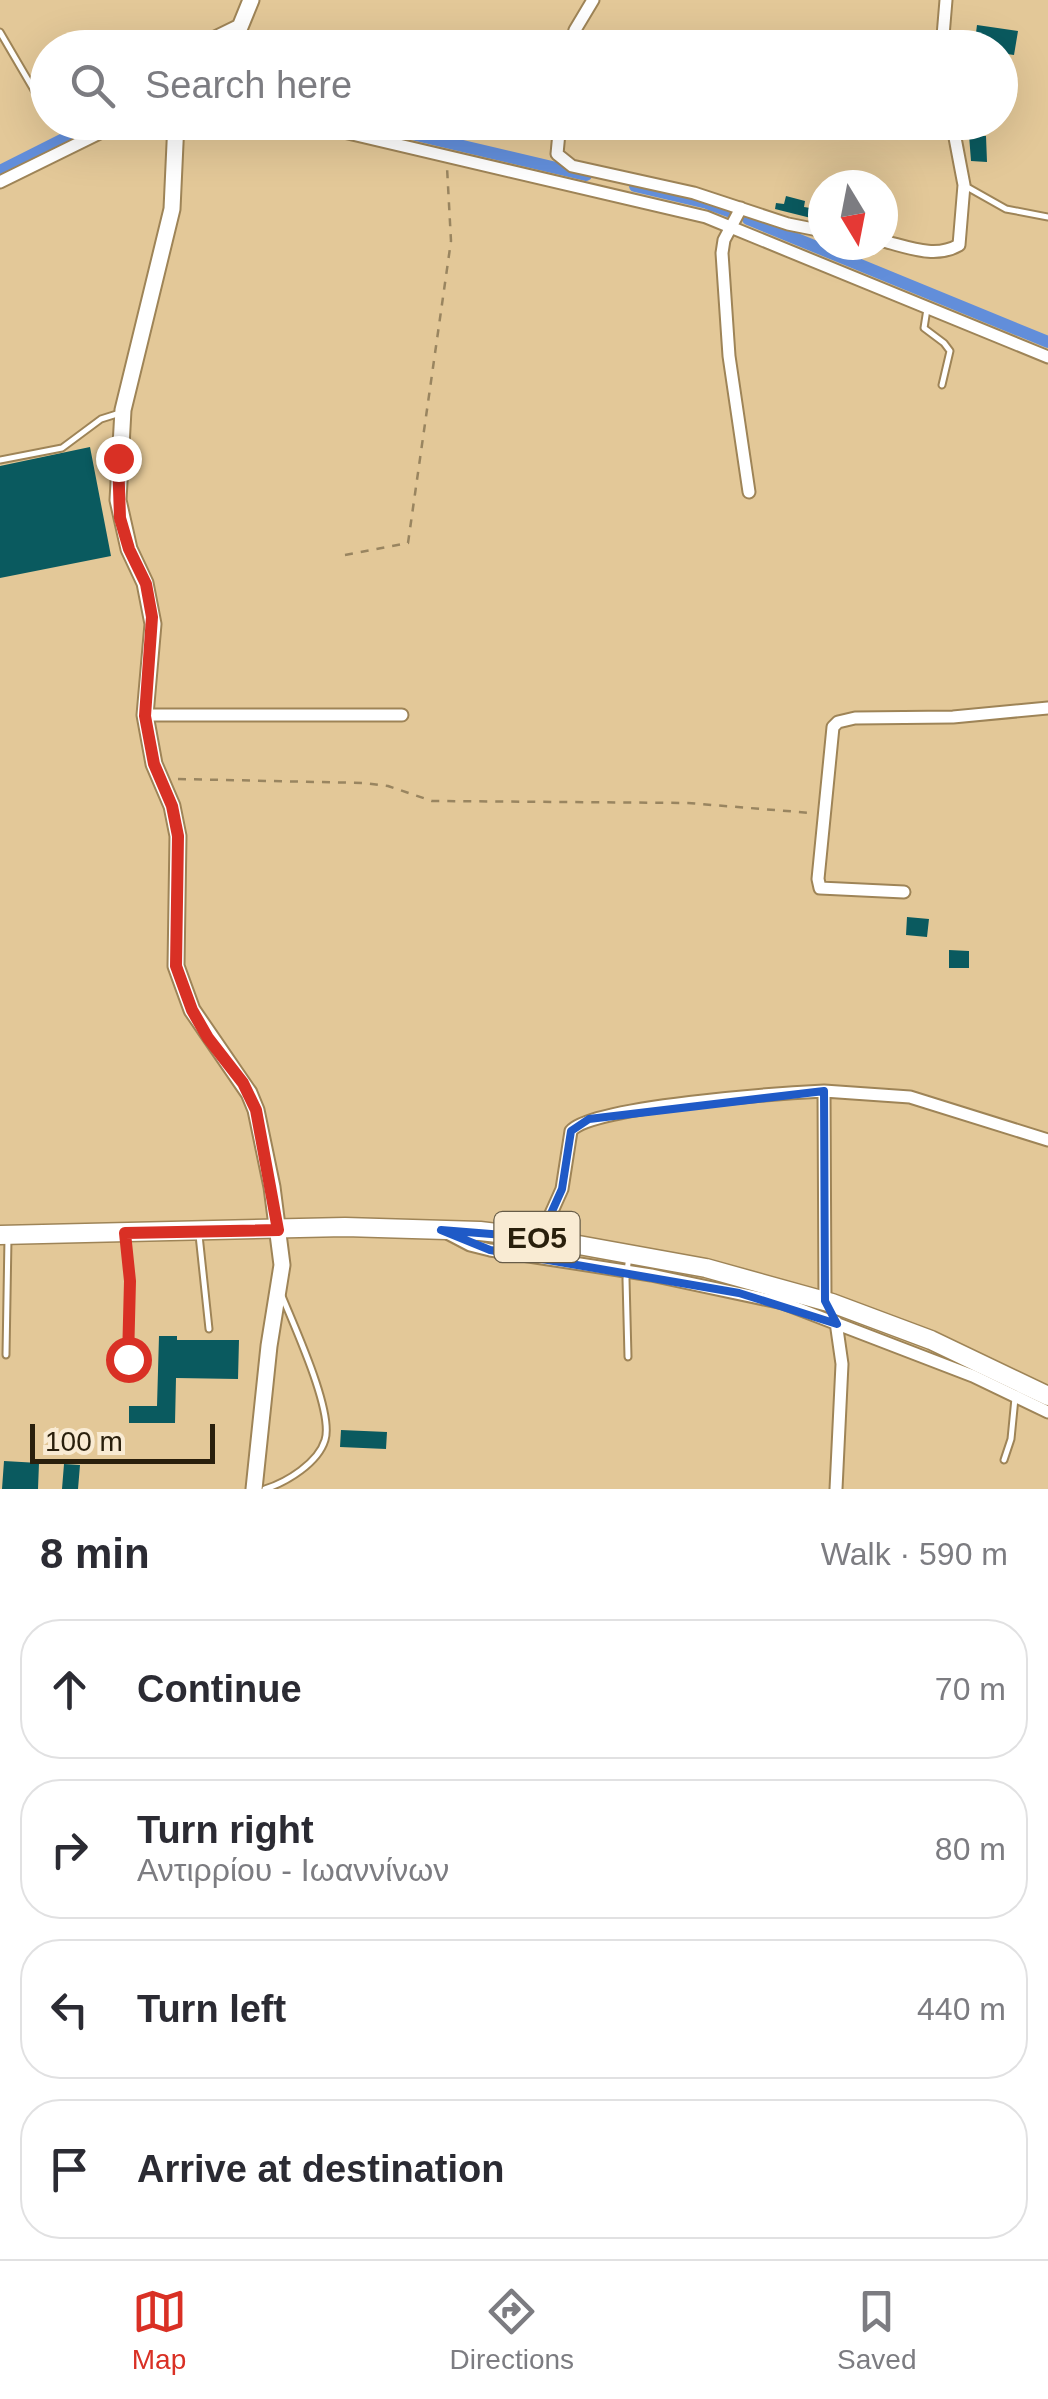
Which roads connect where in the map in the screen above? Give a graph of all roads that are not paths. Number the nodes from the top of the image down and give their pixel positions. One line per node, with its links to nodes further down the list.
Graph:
1 (251, 0): 4 (street)
2 (593, 0): 5 (street)
3 (946, 0): 6 (street)
4 (234, 30)
5 (575, 30)
6 (944, 30)
7 (0, 32): 8 (lane)
8 (30, 83)
9 (85, 140): 14 (street)
10 (175, 140): 24 (street)
11 (377, 140): 18 (street)
12 (558, 140): 16 (street)
13 (955, 140): 15 (street)
14 (0, 182)
15 (964, 185): 17 (lane); 20 (street)
16 (741, 208): 18 (street); 19 (street)
17 (1048, 216)
18 (730, 227): 21 (street); 26 (street)
19 (808, 228)
20 (898, 244)
21 (927, 309): 22 (street); 23 (lane)
22 (1048, 357)
23 (942, 385)
24 (122, 413): 25 (lane); 29 (street)
25 (0, 460)
26 (749, 492)
27 (1048, 708): 30 (street)
28 (402, 714): 29 (street)
29 (145, 716): 33 (street)
30 (904, 892)
31 (824, 1092): 32 (street); 38 (street); 41 (street)
32 (1048, 1140)
33 (278, 1230): 34 (main road, ΕΟ5); 35 (main road, ΕΟ5); 40 (street)
34 (441, 1230): 38 (main road, ΕΟ5); 39 (street)
35 (198, 1232): 36 (main road, ΕΟ5); 43 (lane)
36 (125, 1233): 37 (main road, ΕΟ5); 46 (lane)
37 (4, 1235): 44 (lane)
38 (540, 1238): 39 (main road, ΕΟ5)
39 (628, 1262): 41 (main road, ΕΟ5); 42 (street); 45 (lane)
40 (280, 1289): 51 (street); 52 (lane)
41 (829, 1302): 42 (street); 47 (main road, ΕΟ5)
42 (837, 1324): 48 (street); 53 (street)
43 (210, 1329)
44 (6, 1355)
45 (628, 1357)
46 (128, 1359)
47 (1048, 1396)
48 (1015, 1398): 49 (street); 50 (lane)
49 (1048, 1412)
50 (1004, 1460)
51 (254, 1489)
52 (265, 1489)
53 (836, 1489)

